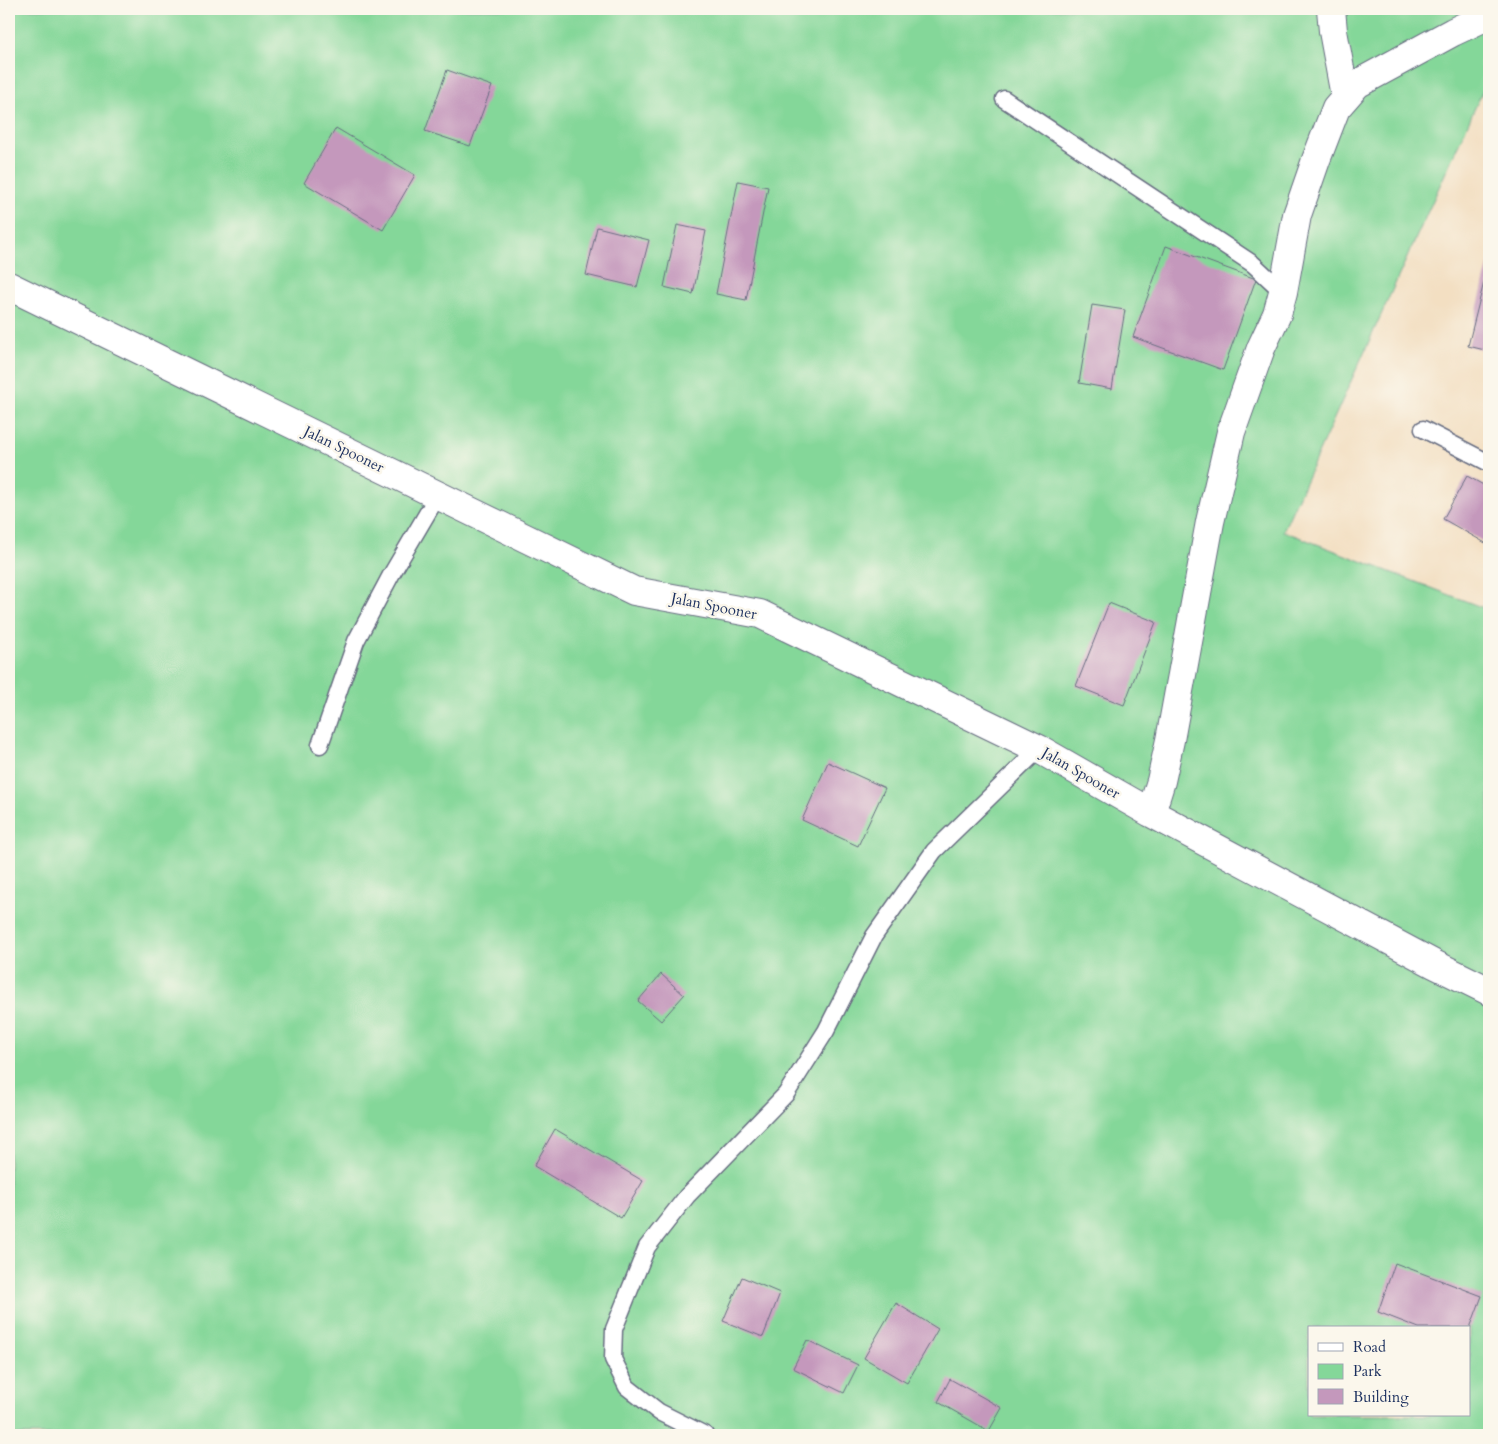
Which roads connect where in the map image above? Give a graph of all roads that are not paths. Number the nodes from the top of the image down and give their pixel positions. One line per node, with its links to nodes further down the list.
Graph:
1 (1331, 9): 3 (street)
2 (1489, 15): 3 (street)
3 (1345, 96): 6 (street)
4 (1004, 99): 6 (lane)
5 (9, 286): 9 (street, Jalan Spooner)
6 (1283, 292): 12 (street)
7 (1423, 429): 8 (lane)
8 (1489, 463)
9 (438, 495): 10 (lane); 11 (street, Jalan Spooner)
10 (320, 745)
11 (1039, 749): 12 (street, Jalan Spooner); 14 (lane)
12 (1151, 814): 13 (street, Jalan Spooner)
13 (1489, 991)
14 (705, 1435)

